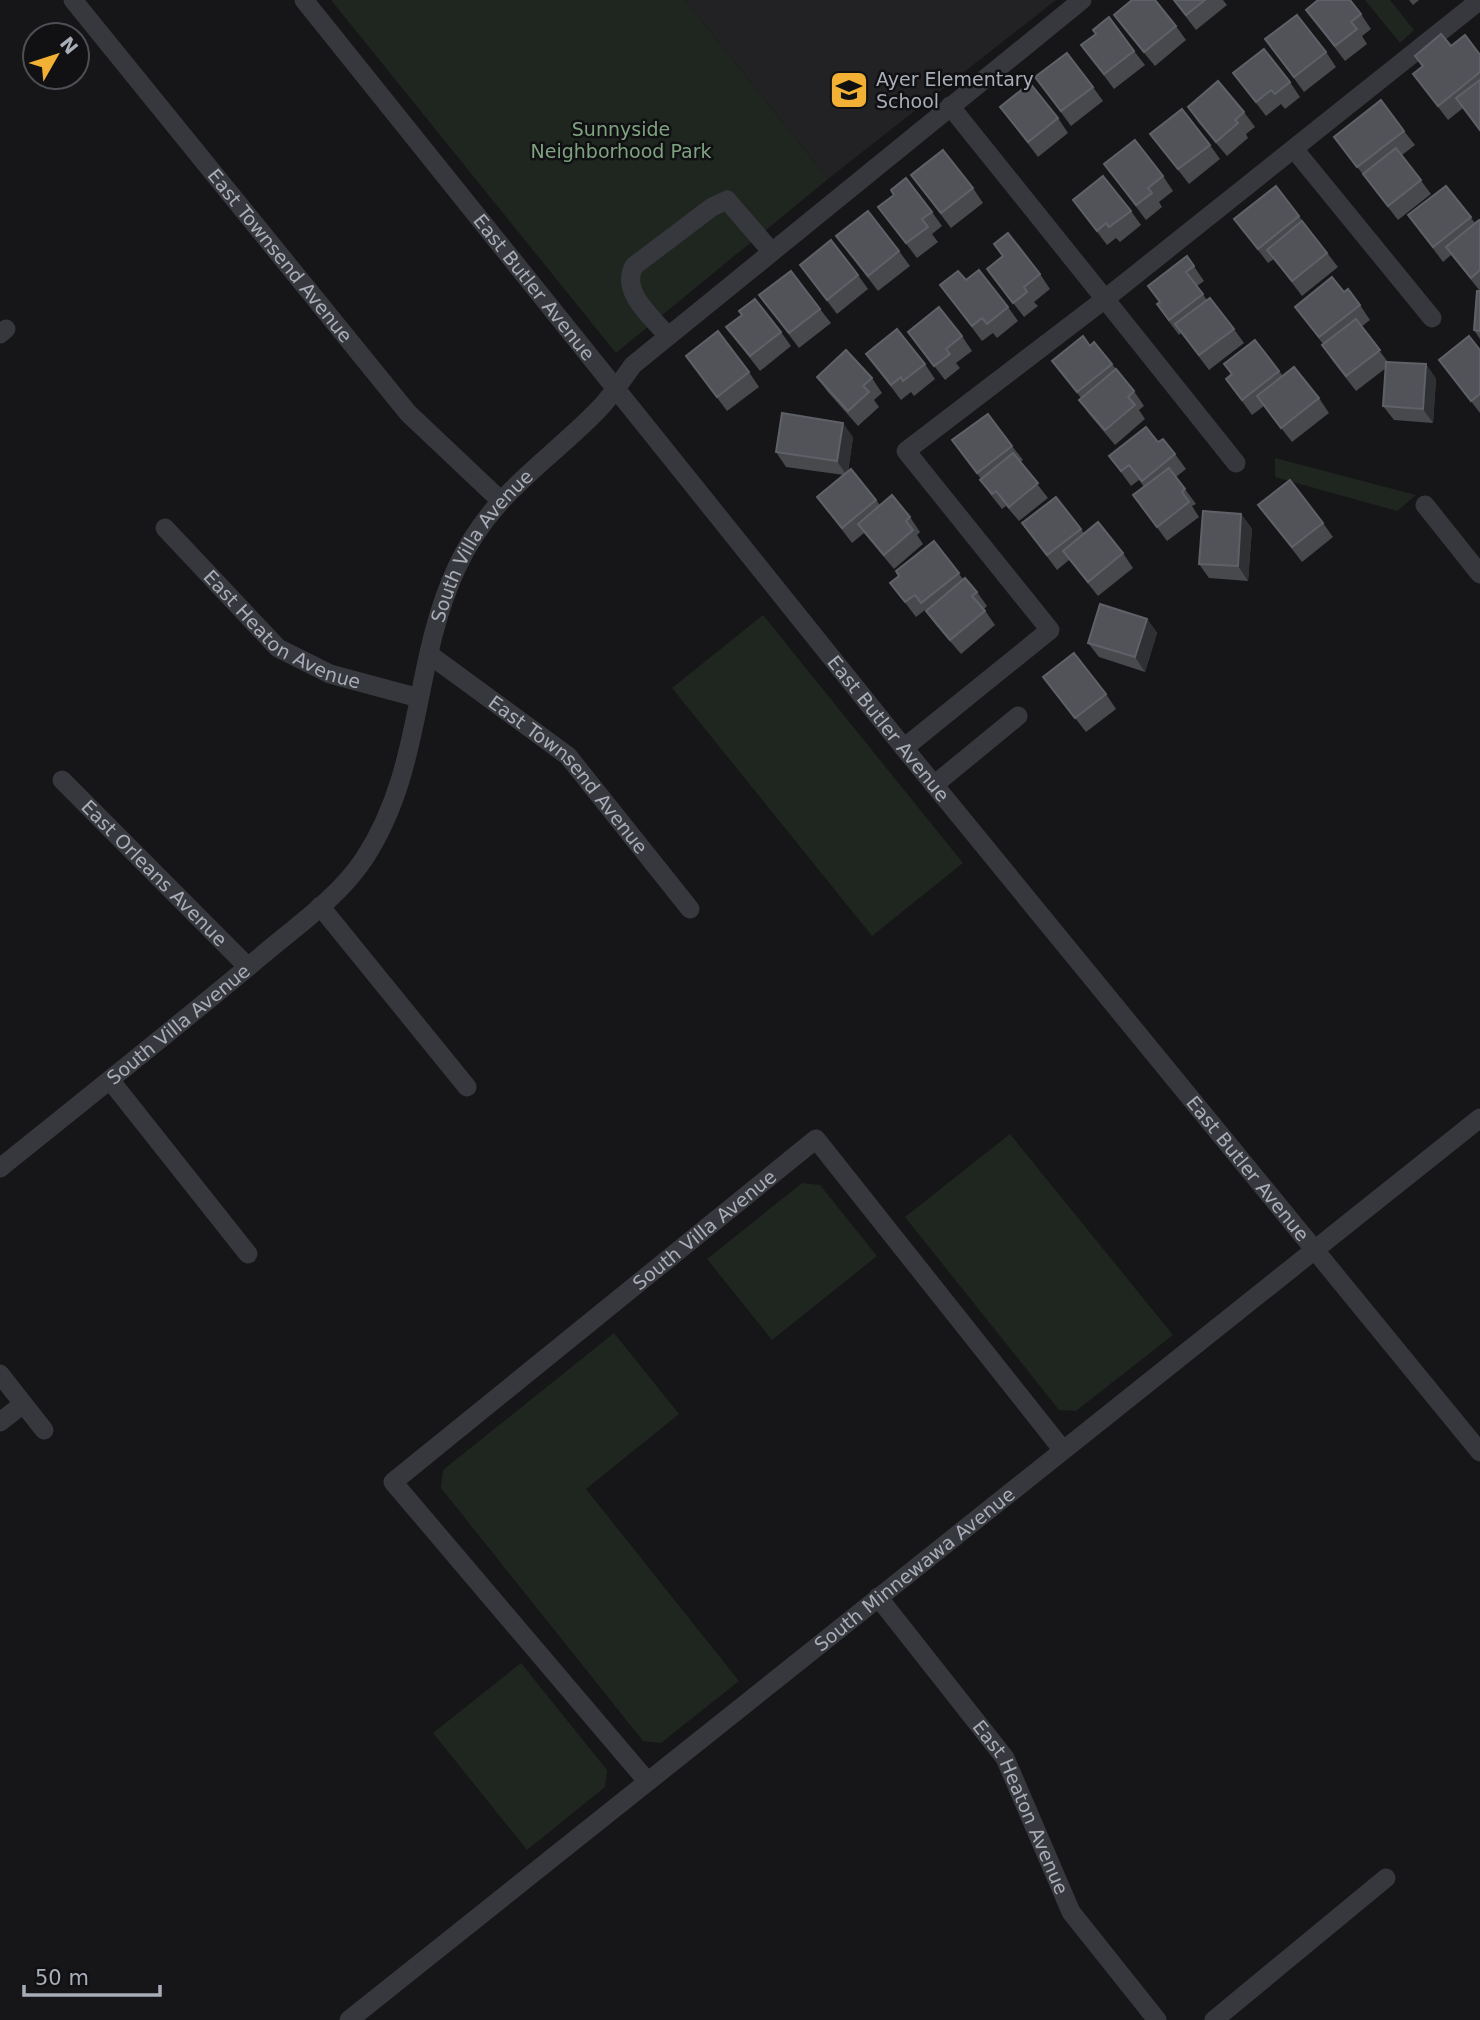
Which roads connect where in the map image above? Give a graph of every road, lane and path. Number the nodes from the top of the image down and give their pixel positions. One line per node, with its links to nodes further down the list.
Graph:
1 (73, 0): 13 (street, East Townsend Avenue)
2 (304, 0): 11 (street, East Butler Avenue)
3 (1082, 0): 5 (street, South Villa Avenue)
4 (1480, 0): 6 (street)
5 (950, 106): 7 (street, South Villa Avenue); 8 (street)
6 (1294, 149): 8 (street); 9 (street)
7 (771, 251): 10 (street, South Villa Avenue); 10 (street)
8 (1105, 299): 12 (street); 20 (street)
9 (1432, 318)
10 (668, 336): 11 (street, South Villa Avenue)
11 (615, 389): 13 (street, South Villa Avenue); 20 (street, East Butler Avenue)
12 (1236, 463)
13 (500, 500): 17 (street, South Villa Avenue)
14 (1425, 505): 16 (street)
15 (165, 528): 18 (street, East Heaton Avenue)
16 (1480, 573)
17 (430, 655): 18 (street, South Villa Avenue); 24 (street, East Townsend Avenue)
18 (419, 698): 23 (street, South Villa Avenue)
19 (1018, 716): 22 (street)
20 (904, 748): 22 (street, East Butler Avenue)
21 (62, 780): 25 (street, East Orleans Avenue)
22 (934, 785): 30 (street, East Butler Avenue)
23 (320, 906): 25 (street, South Villa Avenue); 27 (street)
24 (690, 909)
25 (248, 967): 26 (street, South Villa Avenue)
26 (110, 1080): 29 (street, South Villa Avenue); 31 (street)
27 (467, 1087)
28 (1480, 1118): 30 (street, South Minnewawa Avenue)
29 (0, 1168)
30 (1315, 1251): 36 (street, South Minnewawa Avenue); 37 (street, East Butler Avenue)
31 (248, 1254)
32 (0, 1374): 33 (street)
33 (23, 1404): 34 (street); 35 (street)
34 (0, 1422)
35 (44, 1430)
36 (1062, 1449): 38 (street, South Minnewawa Avenue); 39 (street, South Villa Avenue)
37 (1480, 1452)
38 (878, 1597): 39 (street, South Minnewawa Avenue); 42 (street, East Heaton Avenue)
39 (647, 1780): 41 (street, South Minnewawa Avenue)
40 (1386, 1878): 43 (street)
41 (349, 2020)
42 (1157, 2020)
43 (1214, 2020)

